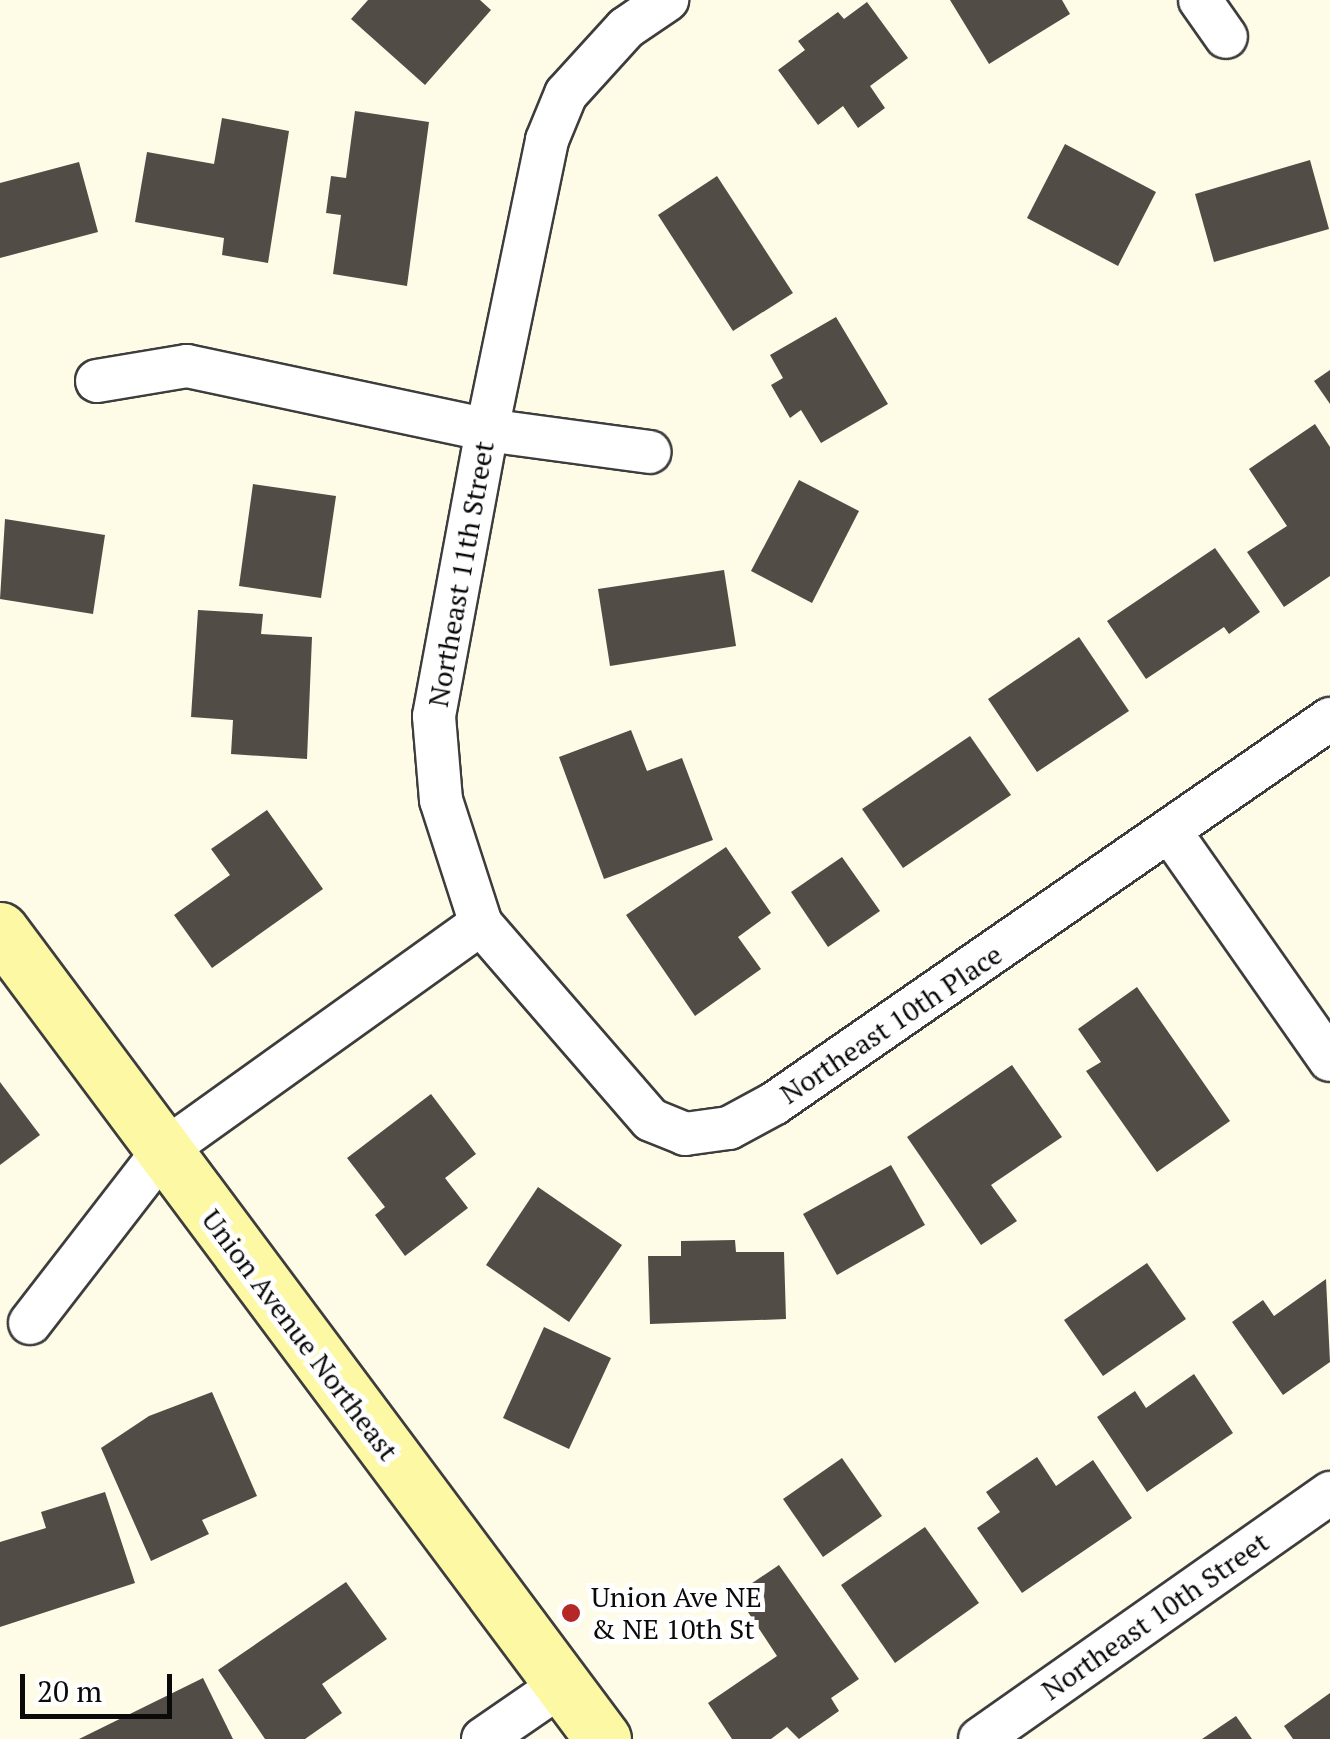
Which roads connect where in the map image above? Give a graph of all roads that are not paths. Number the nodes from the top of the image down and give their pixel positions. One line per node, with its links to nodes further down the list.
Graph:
1 (667, 0): 5 (street, Northeast 11th Street)
2 (1200, 0): 3 (street)
3 (1226, 38)
4 (97, 381): 5 (street)
5 (487, 430): 6 (street); 9 (street, Northeast 11th Street)
6 (650, 452)
7 (1330, 719): 8 (street, Northeast 10th Place)
8 (1171, 832): 9 (street, Northeast 10th Place); 11 (street)
9 (481, 924): 12 (street)
10 (0, 930): 12 (street, Union Avenue Northeast)
11 (1330, 1060)
12 (162, 1152): 13 (street); 15 (street, Union Avenue Northeast)
13 (30, 1323)
14 (1330, 1492): 18 (street, Northeast 10th Street)
15 (563, 1684): 16 (street); 17 (street, Union Avenue Northeast)
16 (483, 1739)
17 (603, 1739)
18 (980, 1739)

